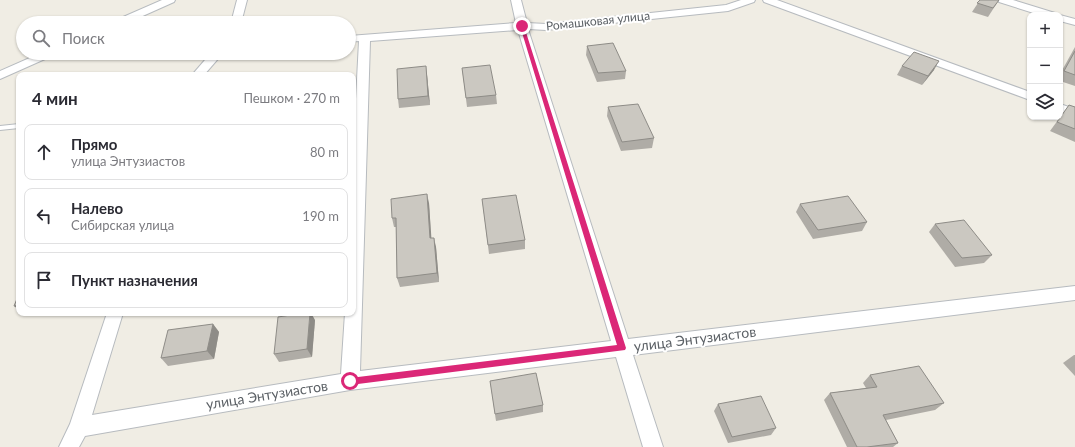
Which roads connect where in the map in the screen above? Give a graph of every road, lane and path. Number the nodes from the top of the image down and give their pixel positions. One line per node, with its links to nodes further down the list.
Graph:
1 (170, 0): 8 (street)
2 (242, 0): 9 (street)
3 (516, 0): 12 (street)
4 (750, 0): 12 (street, Ромашковая улица)
5 (770, 0): 19 (street)
6 (1003, 0): 7 (street)
7 (1041, 12)
8 (134, 16)
9 (238, 16)
10 (1063, 19): 11 (street)
11 (1075, 22)
12 (522, 26): 14 (street, Ромашковая улица); 28 (street)
13 (356, 39): 14 (street, Ромашковая улица)
14 (365, 39): 24 (street)
15 (34, 60): 18 (street)
16 (211, 60): 17 (street)
17 (201, 72)
18 (0, 75)
19 (1027, 95)
20 (1063, 109): 21 (street)
21 (1075, 113)
22 (16, 126): 23 (lane)
23 (0, 128)
24 (356, 242)
25 (1075, 293): 28 (street, улица Энтузиастов)
26 (114, 316): 30 (street)
27 (353, 316): 29 (street)
28 (622, 348): 29 (street, улица Энтузиастов); 32 (street)
29 (350, 381): 30 (street, улица Энтузиастов)
30 (79, 427): 31 (street)
31 (69, 447)
32 (653, 447)

